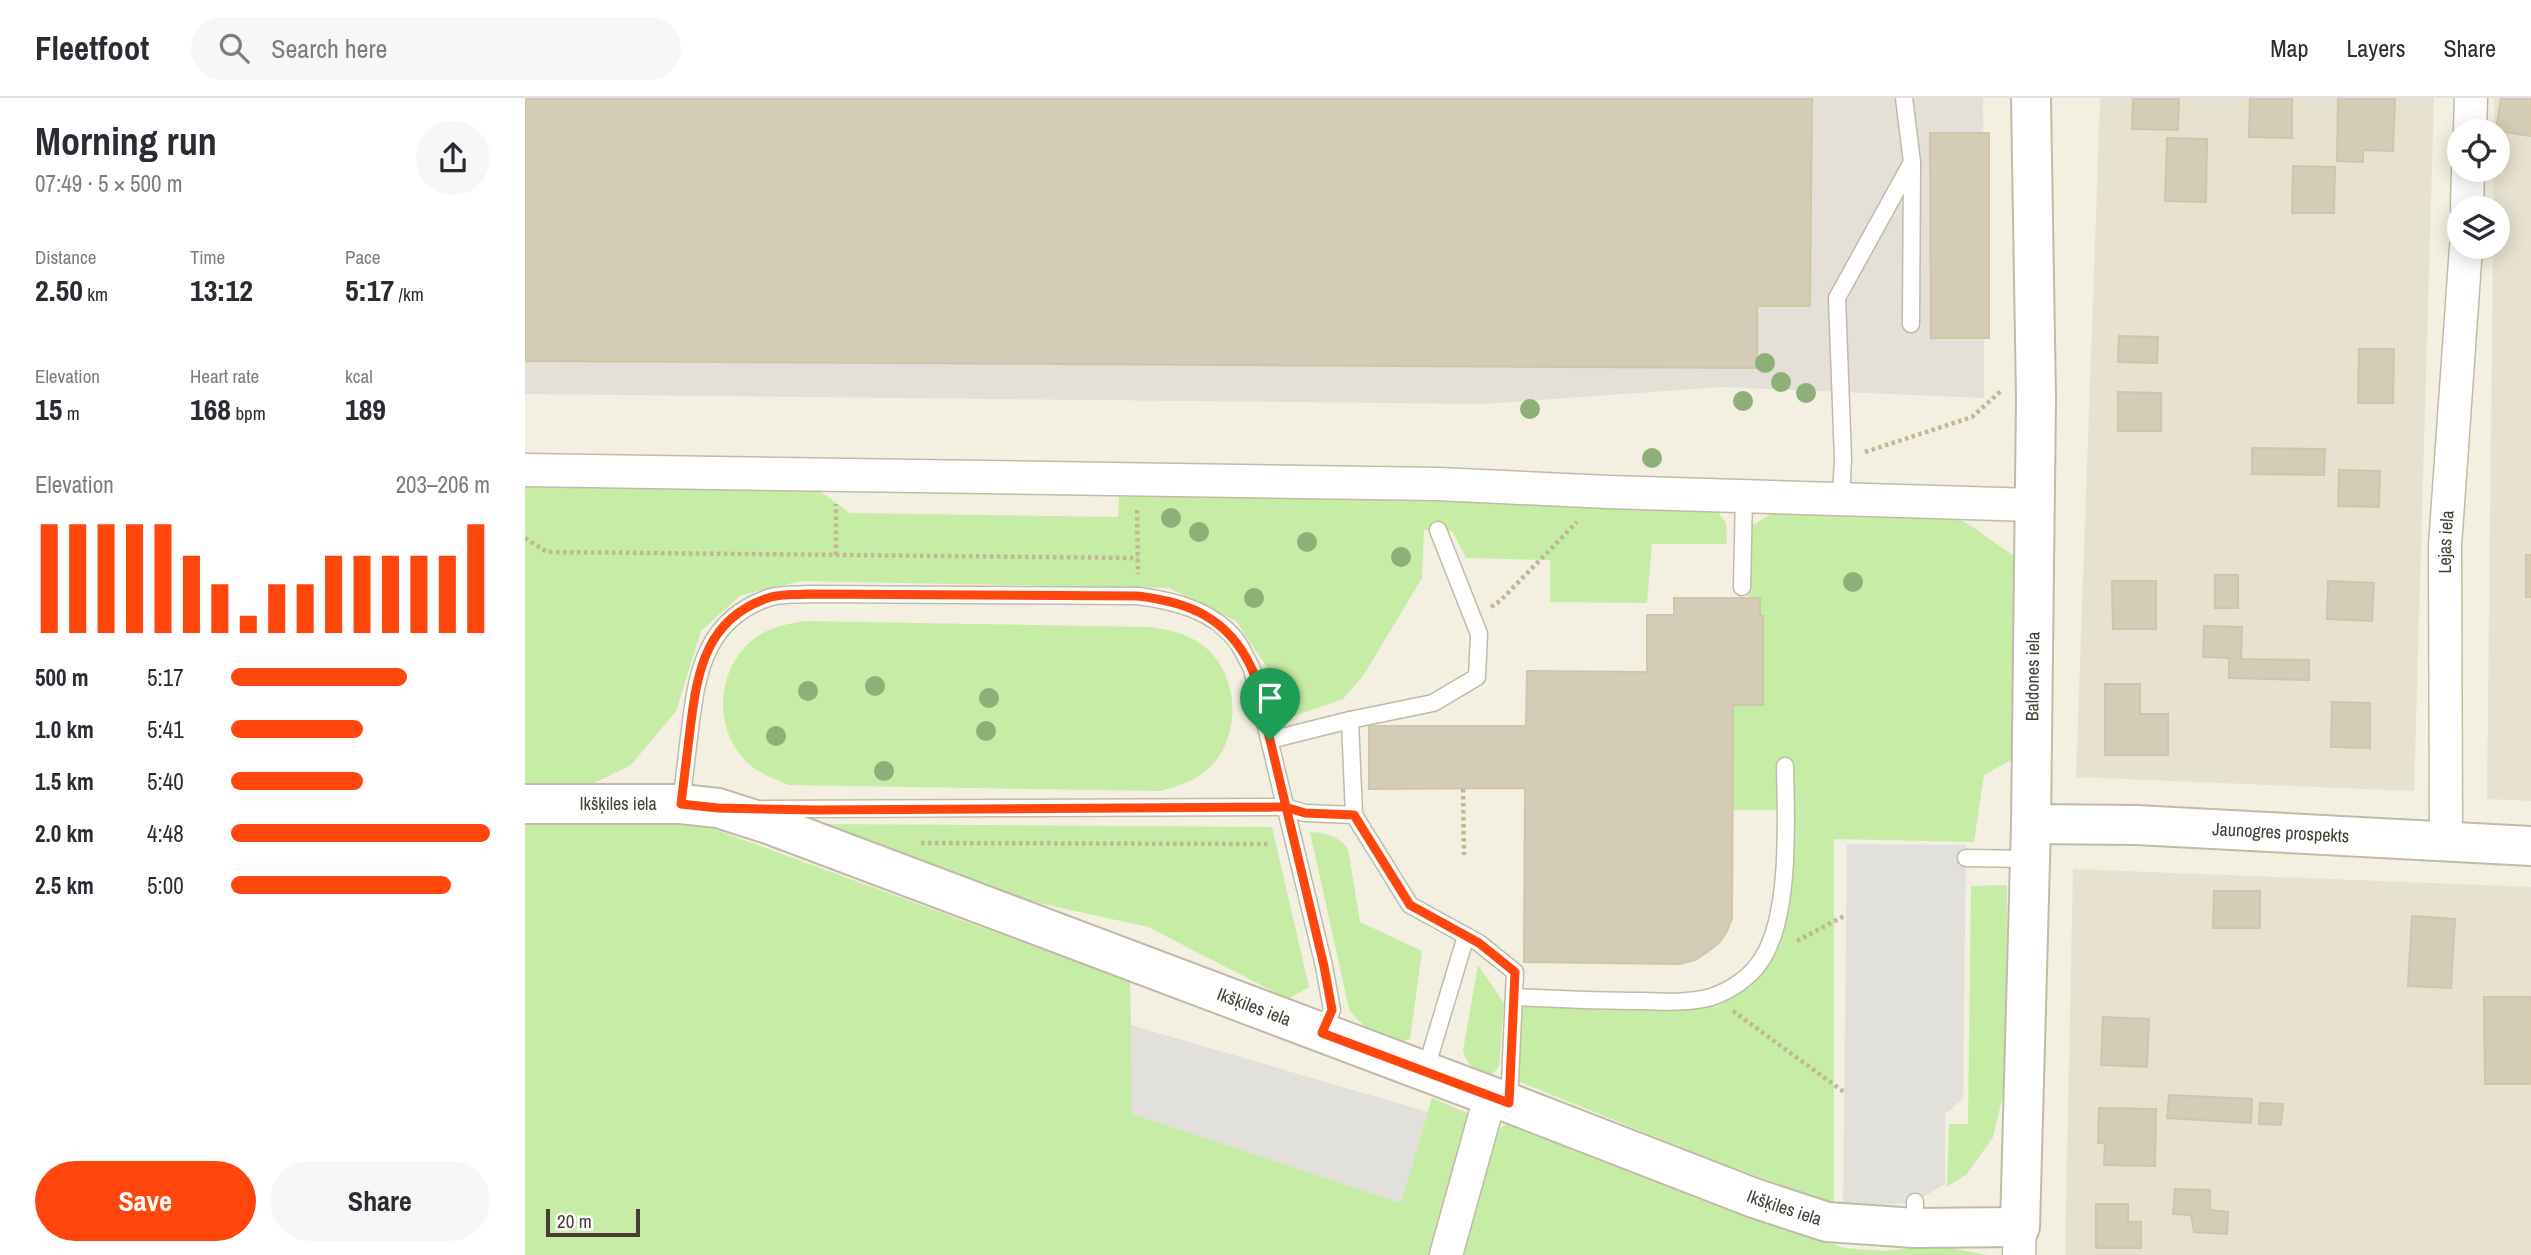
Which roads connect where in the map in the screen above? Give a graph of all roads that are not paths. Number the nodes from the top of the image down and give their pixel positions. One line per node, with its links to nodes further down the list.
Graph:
1 (1905, 98): 5 (lane)
2 (2031, 98): 11 (street, Baldones iela)
3 (2470, 98): 4 (street)
4 (2470, 119)
5 (1912, 162): 7 (lane); 10 (lane)
6 (2465, 259): 22 (street, Lejas iela)
7 (1912, 324)
8 (525, 471): 9 (street)
9 (1744, 496): 10 (street); 13 (lane)
10 (1841, 497): 11 (street)
11 (2033, 505): 23 (street, Baldones iela)
12 (1438, 530): 14 (lane)
13 (1742, 587)
14 (1350, 720): 15 (lane); 21 (lane)
15 (1270, 740): 18 (lane); 19 (lane)
16 (1785, 766): 27 (lane)
17 (525, 804): 18 (street, Ikšķiles iela)
18 (681, 804): 20 (street, Ikšķiles iela)
19 (1285, 807): 20 (lane); 21 (lane); 28 (lane)
20 (718, 808): 28 (street, Ikšķiles iela)
21 (1354, 815): 26 (lane)
22 (2446, 840): 23 (street, Jaunogres prospekts); 24 (street, Jaunogres prospekts)
23 (2030, 841): 25 (lane); 31 (street, Baldones iela)
24 (2531, 846)
25 (1966, 858)
26 (1466, 936): 27 (lane); 29 (lane)
27 (1515, 997): 30 (lane)
28 (1322, 1033): 29 (street, Ikšķiles iela)
29 (1425, 1072): 30 (street, Ikšķiles iela)
30 (1499, 1100): 31 (street, Ikšķiles iela); 32 (street)
31 (2019, 1241)
32 (1446, 1255)

